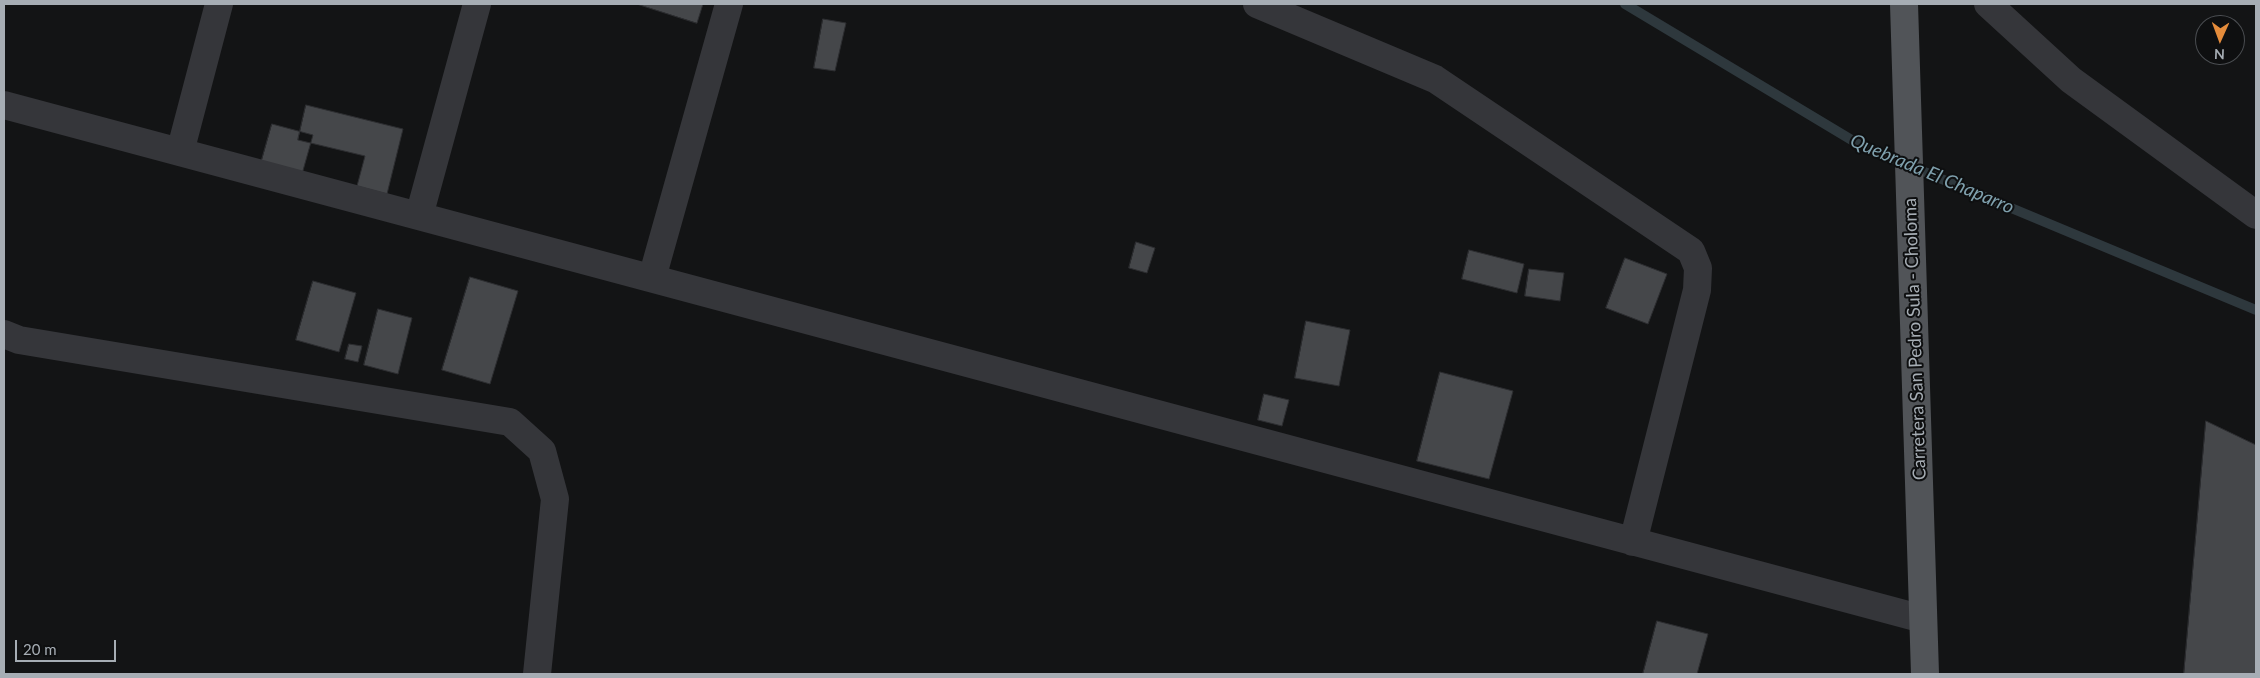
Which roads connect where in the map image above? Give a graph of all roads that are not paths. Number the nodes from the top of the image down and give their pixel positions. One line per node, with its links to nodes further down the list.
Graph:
1 (219, 4): 8 (street)
2 (477, 4): 10 (street)
3 (729, 4): 11 (street)
4 (1257, 4): 13 (street)
5 (1904, 4): 14 (main road, Carretera San Pedro Sula - Choloma)
6 (1988, 4): 9 (street)
7 (4, 105): 8 (street)
8 (180, 152): 10 (street)
9 (2256, 215)
10 (419, 216): 11 (street)
11 (652, 278): 13 (street)
12 (4, 334): 15 (street)
13 (1633, 542): 14 (street)
14 (1923, 619): 16 (main road, Carretera San Pedro Sula - Choloma)
15 (538, 674)
16 (1925, 674)

